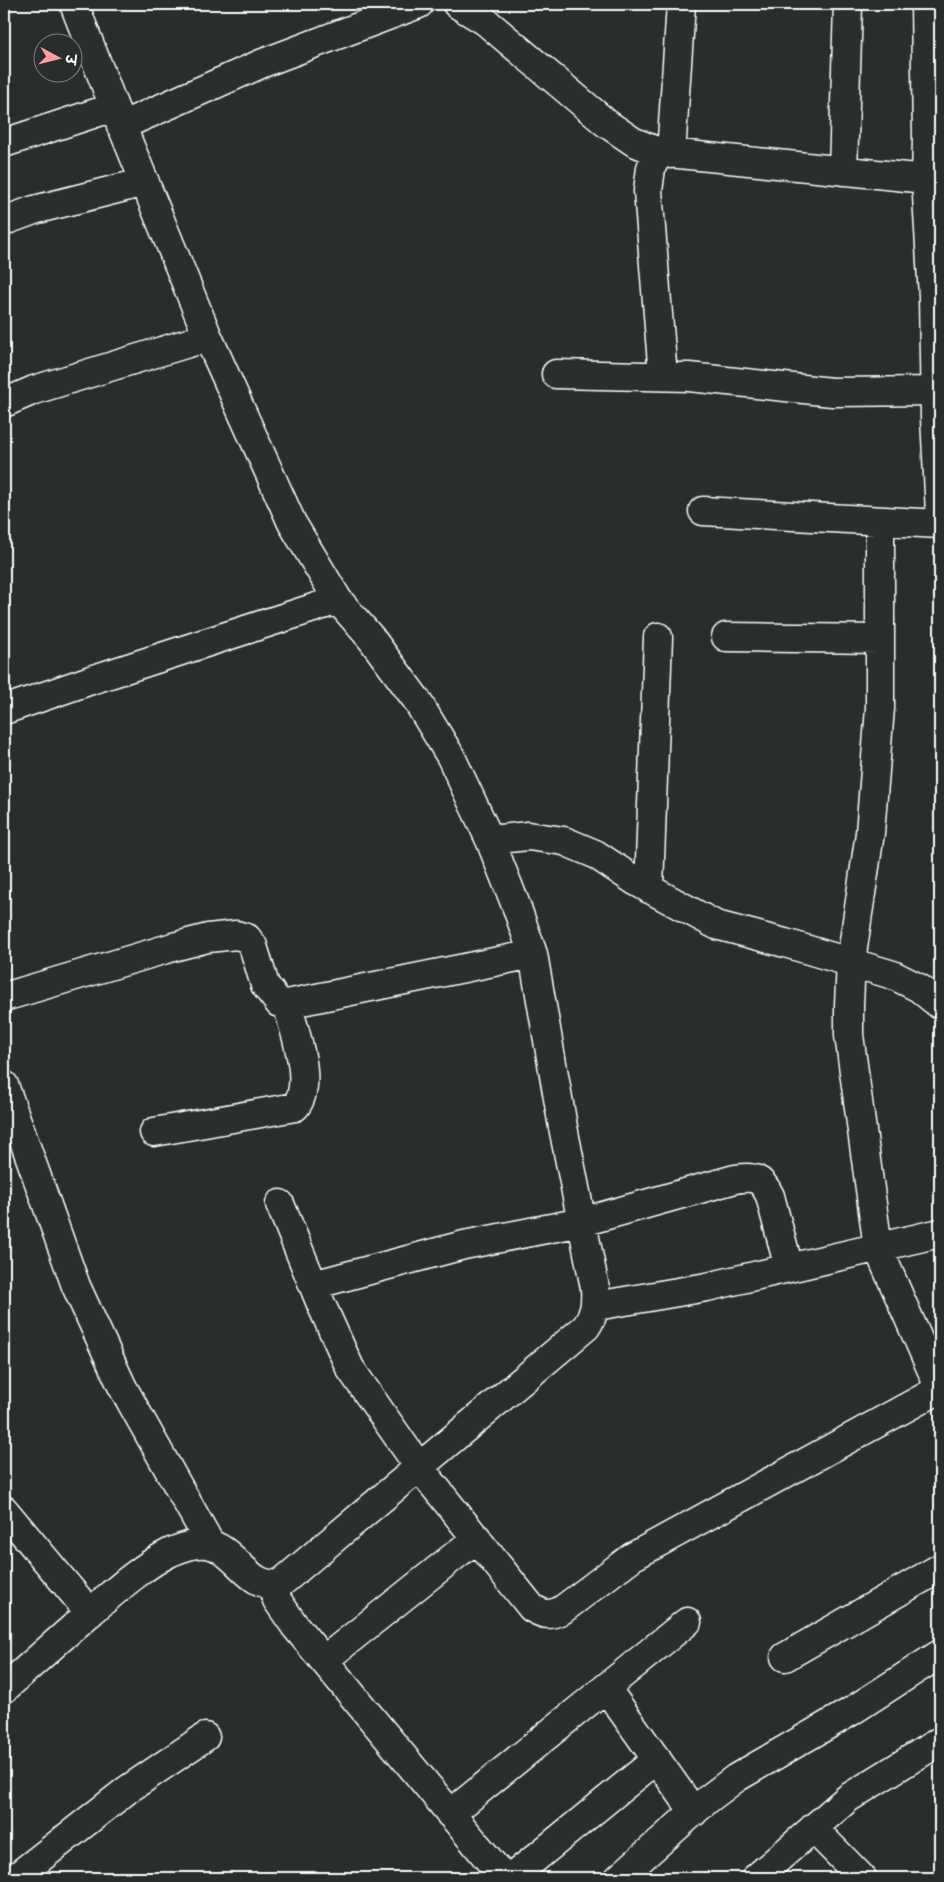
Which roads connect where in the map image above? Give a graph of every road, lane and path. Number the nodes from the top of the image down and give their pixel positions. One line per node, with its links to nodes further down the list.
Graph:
1 (74, 4): 7 (street)
2 (420, 4): 7 (street)
3 (457, 4): 10 (street)
4 (681, 4): 10 (street)
5 (848, 4): 11 (street)
6 (925, 4): 8 (street)
7 (118, 116): 9 (street); 13 (street)
8 (934, 138): 12 (street)
9 (4, 143)
10 (665, 153): 11 (street); 18 (street)
11 (843, 171): 12 (street)
12 (926, 179): 15 (street)
13 (145, 182): 14 (street); 16 (street)
14 (4, 221)
15 (937, 326): 19 (street)
16 (208, 337): 20 (street); 25 (street)
17 (556, 374): 18 (street)
18 (663, 376): 19 (street)
19 (935, 391): 22 (street)
20 (4, 403)
21 (704, 512): 23 (street)
22 (940, 514)
23 (880, 521): 24 (street); 28 (street)
24 (940, 524)
25 (338, 600): 29 (street); 30 (street)
26 (658, 637): 31 (street)
27 (726, 637): 28 (street)
28 (880, 639): 33 (street)
29 (4, 710)
30 (490, 840): 31 (street); 32 (street)
31 (649, 889): 33 (street)
32 (533, 954): 35 (street); 40 (street)
33 (852, 961): 36 (street); 42 (street)
34 (4, 997): 35 (street)
35 (287, 1004): 38 (street)
36 (940, 1005)
37 (4, 1085): 49 (street)
38 (154, 1132)
39 (280, 1204): 44 (street)
40 (582, 1222): 43 (street); 44 (street); 45 (street)
41 (940, 1234): 42 (street)
42 (878, 1248): 43 (street); 48 (street)
43 (790, 1268): 45 (street)
44 (313, 1285): 46 (street)
45 (596, 1306): 46 (street)
46 (419, 1467): 48 (street); 51 (street)
47 (4, 1510): 52 (street)
48 (477, 1538): 56 (street)
49 (211, 1545): 51 (street); 52 (street)
50 (940, 1568): 55 (street)
51 (272, 1586): 56 (street)
52 (90, 1613): 58 (street)
53 (687, 1622): 57 (street)
54 (940, 1654): 62 (street)
55 (785, 1657)
56 (324, 1660): 63 (street)
57 (606, 1688): 61 (street); 63 (street)
58 (4, 1689)
59 (204, 1737): 65 (street)
60 (940, 1741): 64 (street)
61 (657, 1759): 62 (street); 67 (street)
62 (694, 1812): 68 (street)
63 (450, 1814): 66 (street)
64 (814, 1828): 69 (street); 70 (street)
65 (15, 1878)
66 (504, 1878)
67 (511, 1878)
68 (619, 1878)
69 (756, 1878)
70 (862, 1878)

